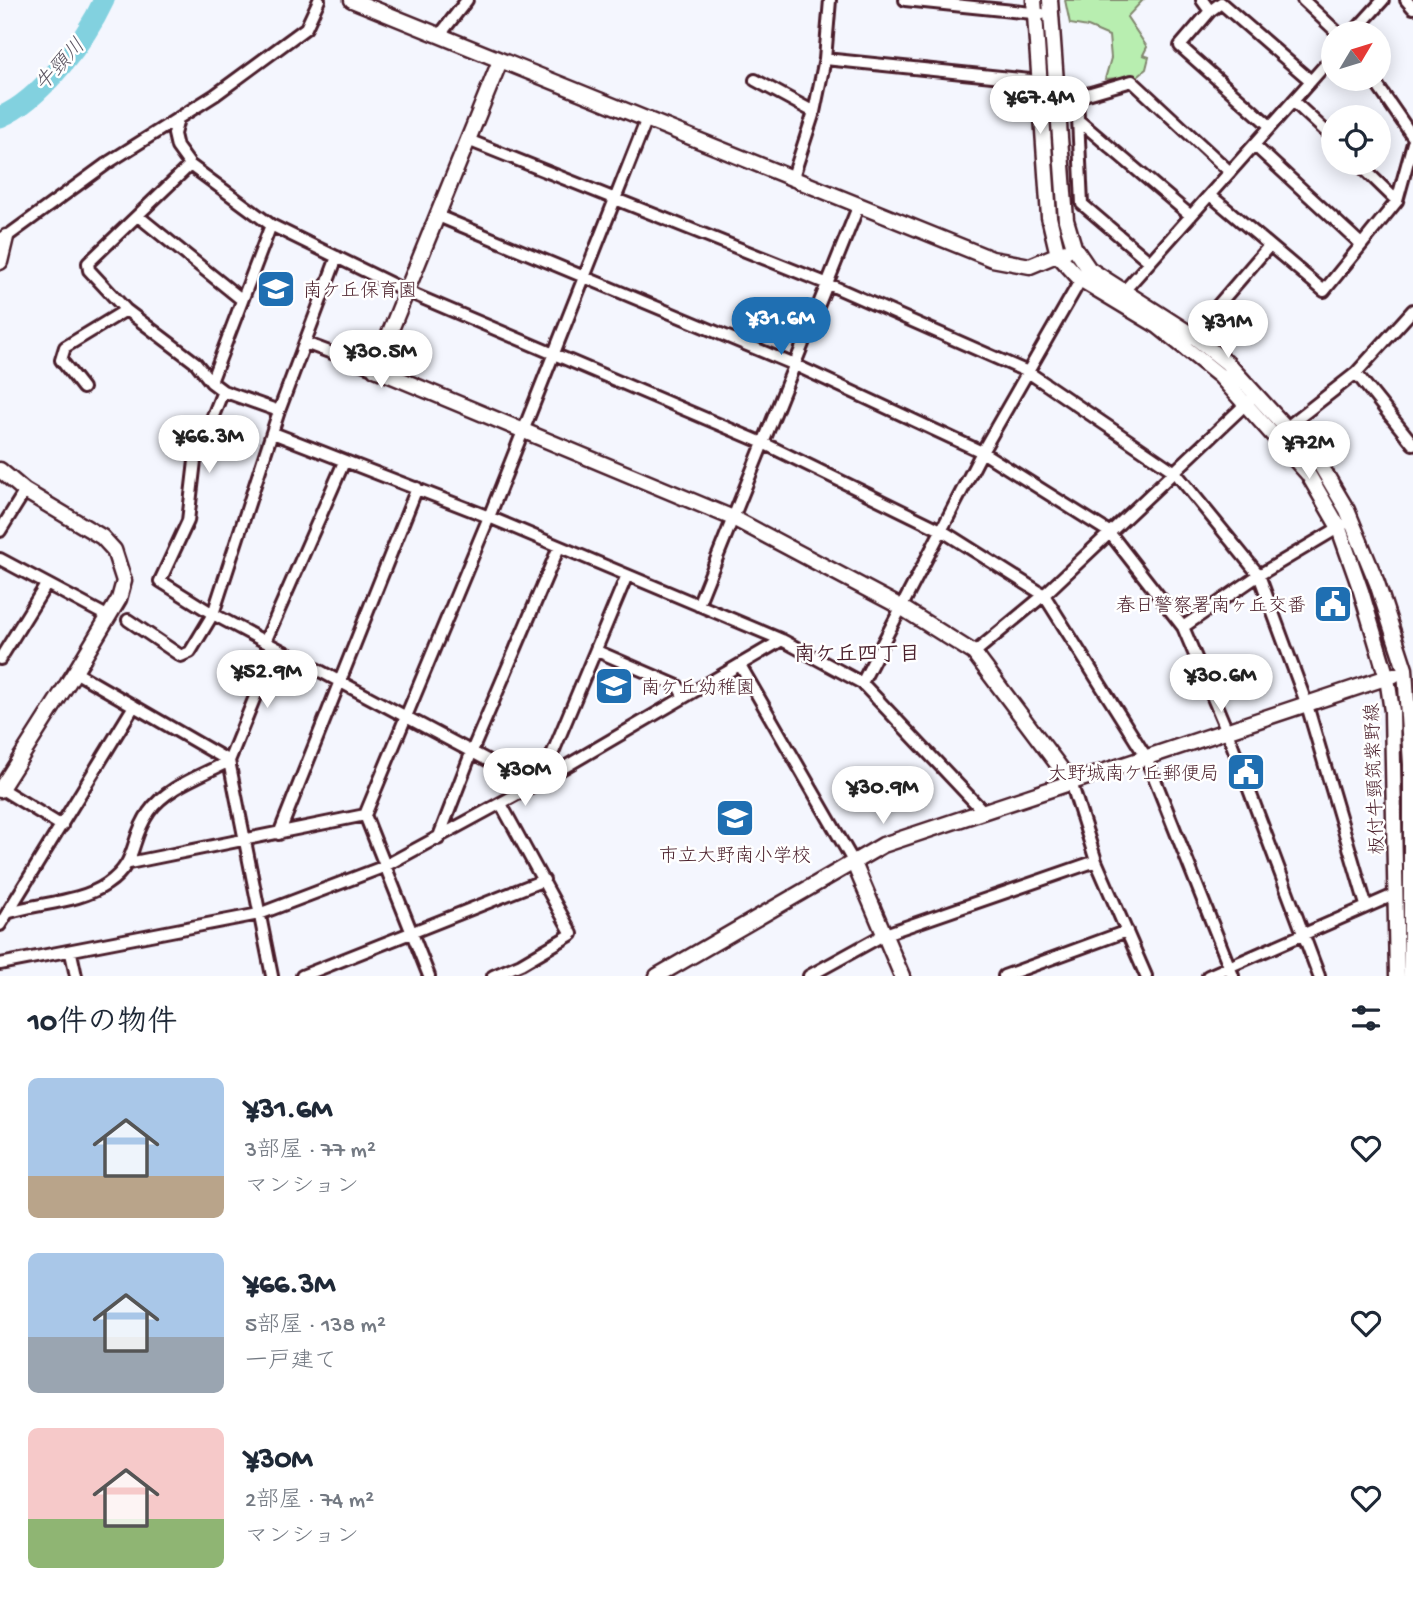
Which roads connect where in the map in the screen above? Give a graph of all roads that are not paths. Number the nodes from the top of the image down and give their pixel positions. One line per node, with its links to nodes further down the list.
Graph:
1 (319, 0): 27 (street)
2 (352, 0): 17 (street)
3 (467, 0): 17 (street)
4 (830, 0): 18 (street)
5 (905, 0): 10 (street)
6 (1202, 0): 14 (street)
7 (1303, 0): 15 (street)
8 (1383, 0): 16 (street)
9 (1406, 0): 13 (street)
10 (925, 1): 11 (street)
11 (1035, 7): 12 (street); 22 (street, 板付牛頸筑紫野線)
12 (1050, 7): 51 (street, 板付牛頸筑紫野線)
13 (1413, 8)
14 (1210, 11): 23 (street); 30 (street)
15 (1325, 21)
16 (1364, 21)
17 (439, 36): 19 (street)
18 (825, 59): 22 (street); 26 (street)
19 (500, 61): 29 (street); 33 (street)
20 (1321, 70): 23 (street)
21 (755, 80): 26 (street)
22 (1040, 81): 52 (street, 板付牛頸筑紫野線)
23 (1311, 81): 25 (street)
24 (1381, 91): 32 (street)
25 (1293, 101): 30 (street); 31 (street)
26 (814, 112): 39 (street)
27 (178, 119): 36 (street); 48 (street)
28 (1077, 120): 37 (street); 46 (street); 55 (street)
29 (646, 121): 39 (street); 41 (street)
30 (1270, 127): 35 (street)
31 (1321, 127)
32 (1413, 137)
33 (468, 140): 41 (street); 45 (street)
34 (1413, 143): 42 (street)
35 (1254, 145): 37 (street); 49 (street)
36 (190, 165): 44 (street); 47 (street)
37 (1230, 172): 40 (street)
38 (1370, 175): 42 (street)
39 (792, 180): 43 (street)
40 (1210, 195): 46 (street); 50 (street)
41 (615, 199): 57 (street); 58 (street)
42 (1397, 201): 49 (street)
43 (859, 207): 52 (street); 58 (street)
44 (138, 216): 61 (street); 62 (street)
45 (438, 216): 57 (street); 60 (street)
46 (1191, 216): 55 (street)
47 (271, 225): 53 (street); 61 (street)
48 (3, 240): 54 (street)
49 (1361, 244): 50 (street)
50 (1269, 246): 64 (street)
51 (1074, 247): 52 (street); 56 (street, 板付牛頸筑紫野線)
52 (1058, 255): 56 (street, 板付牛頸筑紫野線)
53 (337, 257): 60 (street); 65 (street)
54 (0, 262)
55 (1150, 262): 59 (street)
56 (1085, 274): 59 (street, 板付牛頸筑紫野線); 64 (street, 板付牛頸筑紫野線); 69 (street)
57 (583, 277): 66 (street); 67 (street)
58 (828, 284): 67 (street); 69 (street)
59 (1124, 291): 64 (street, 板付牛頸筑紫野線)
60 (408, 292): 66 (street); 68 (street)
61 (240, 299): 71 (street)
62 (126, 310): 71 (street); 72 (street)
63 (1411, 317): 70 (street)
64 (1188, 341): 74 (street, 板付牛頸筑紫野線)
65 (305, 343): 68 (street); 75 (street)
66 (552, 354): 76 (street); 79 (street)
67 (795, 365): 79 (street); 81 (street)
68 (375, 369): 76 (street)
69 (1028, 372): 81 (street); 84 (street)
70 (1356, 373): 77 (street); 80 (street)
71 (211, 382): 73 (street)
72 (83, 388)
73 (223, 391): 75 (street); 102 (street)
74 (1252, 398): 77 (street, 板付牛頸筑紫野線); 84 (street)
75 (279, 411): 78 (street)
76 (522, 430): 87 (street); 88 (street)
77 (1282, 432): 89 (street, 板付牛頸筑紫野線); 90 (street, 板付牛頸筑紫野線)
78 (273, 433): 82 (street); 102 (street)
79 (763, 443): 88 (street); 92 (street)
80 (1413, 444)
81 (982, 452): 92 (street); 93 (street)
82 (344, 462): 85 (street); 107 (street)
83 (0, 470): 86 (street)
84 (1174, 472): 93 (street); 97 (street)
85 (416, 488): 87 (street); 115 (street)
86 (25, 491): 91 (street); 103 (street)
87 (489, 517): 94 (street); 120 (street)
88 (733, 518): 100 (street); 101 (street)
89 (1353, 522): 90 (street); 112 (street, 板付牛頸筑紫野線)
90 (1338, 526): 97 (street); 114 (street, 板付牛頸筑紫野線)
91 (1, 527)
92 (942, 530): 99 (street); 101 (street)
93 (1109, 532): 99 (street); 105 (street)
94 (559, 547): 96 (street); 122 (street)
95 (0, 559): 98 (street)
96 (627, 575): 100 (street); 108 (street)
97 (1259, 575): 105 (street); 118 (street)
98 (46, 585): 103 (street); 110 (street)
99 (1044, 595): 109 (street); 123 (street)
100 (698, 605): 106 (street)
101 (899, 606): 109 (street); 116 (street)
102 (213, 614): 104 (street); 107 (street)
103 (107, 616): 113 (street)
104 (128, 620)
105 (1184, 627): 121 (street)
106 (782, 640): 111 (street); 116 (street)
107 (270, 645): 115 (street); 124 (street)
108 (597, 651): 117 (street); 125 (street)
109 (974, 653): 126 (street)
110 (0, 659)
111 (740, 665): 117 (street); 138 (street)
112 (1409, 668): 114 (street); 131 (street, 板付牛頸筑紫野線)
113 (75, 673): 119 (street); 128 (street)
114 (1387, 678): 118 (street); 143 (street, 板付牛頸筑紫野線)
115 (342, 682): 120 (street); 134 (street)
116 (862, 683): 130 (street)
117 (684, 697): 125 (street)
118 (1307, 705): 121 (street); 144 (street)
119 (134, 706): 124 (street); 133 (street)
120 (406, 716): 122 (street); 132 (street)
121 (1227, 731): 123 (street); 151 (street)
122 (471, 751): 127 (street); 135 (street)
123 (1146, 757): 126 (street); 154 (street)
124 (229, 761): 136 (street); 139 (street)
125 (550, 775): 127 (street)
126 (1071, 782): 130 (street); 137 (street)
127 (534, 785): 129 (street)
128 (0, 788): 133 (street)
129 (501, 804): 135 (street); 141 (street)
130 (982, 810): 138 (street)
131 (1412, 813): 142 (street, 板付牛頸筑紫野線)
132 (365, 815): 134 (street); 140 (street)
133 (62, 826): 145 (street)
134 (279, 834): 136 (street)
135 (438, 839): 140 (street)
136 (244, 840): 139 (street); 146 (street)
137 (1096, 860): 148 (street); 150 (street)
138 (853, 861): 150 (street); 160 (street)
139 (130, 863): 145 (street)
140 (383, 867): 146 (street); 149 (street)
141 (544, 880): 149 (street); 159 (street)
142 (1412, 885): 168 (street, 板付牛頸筑紫野線)
143 (1396, 894): 144 (street); 167 (street, 板付牛頸筑紫野線)
144 (1366, 905): 151 (street)
145 (10, 912): 147 (street)
146 (259, 914): 152 (street); 156 (street)
147 (0, 925)
148 (1127, 930): 163 (street); 164 (street)
149 (411, 933): 157 (street); 158 (street)
150 (885, 934): 161 (street); 162 (street)
151 (1305, 934): 154 (street); 166 (street)
152 (71, 953): 153 (street); 155 (street)
153 (0, 964)
154 (1231, 971): 165 (street)
155 (76, 976)
156 (272, 976)
157 (302, 976)
158 (429, 976)
159 (493, 976)
160 (657, 976)
161 (809, 976)
162 (902, 976)
163 (1004, 976)
164 (1146, 976)
165 (1208, 976)
166 (1319, 976)
167 (1397, 976)
168 (1411, 976)

